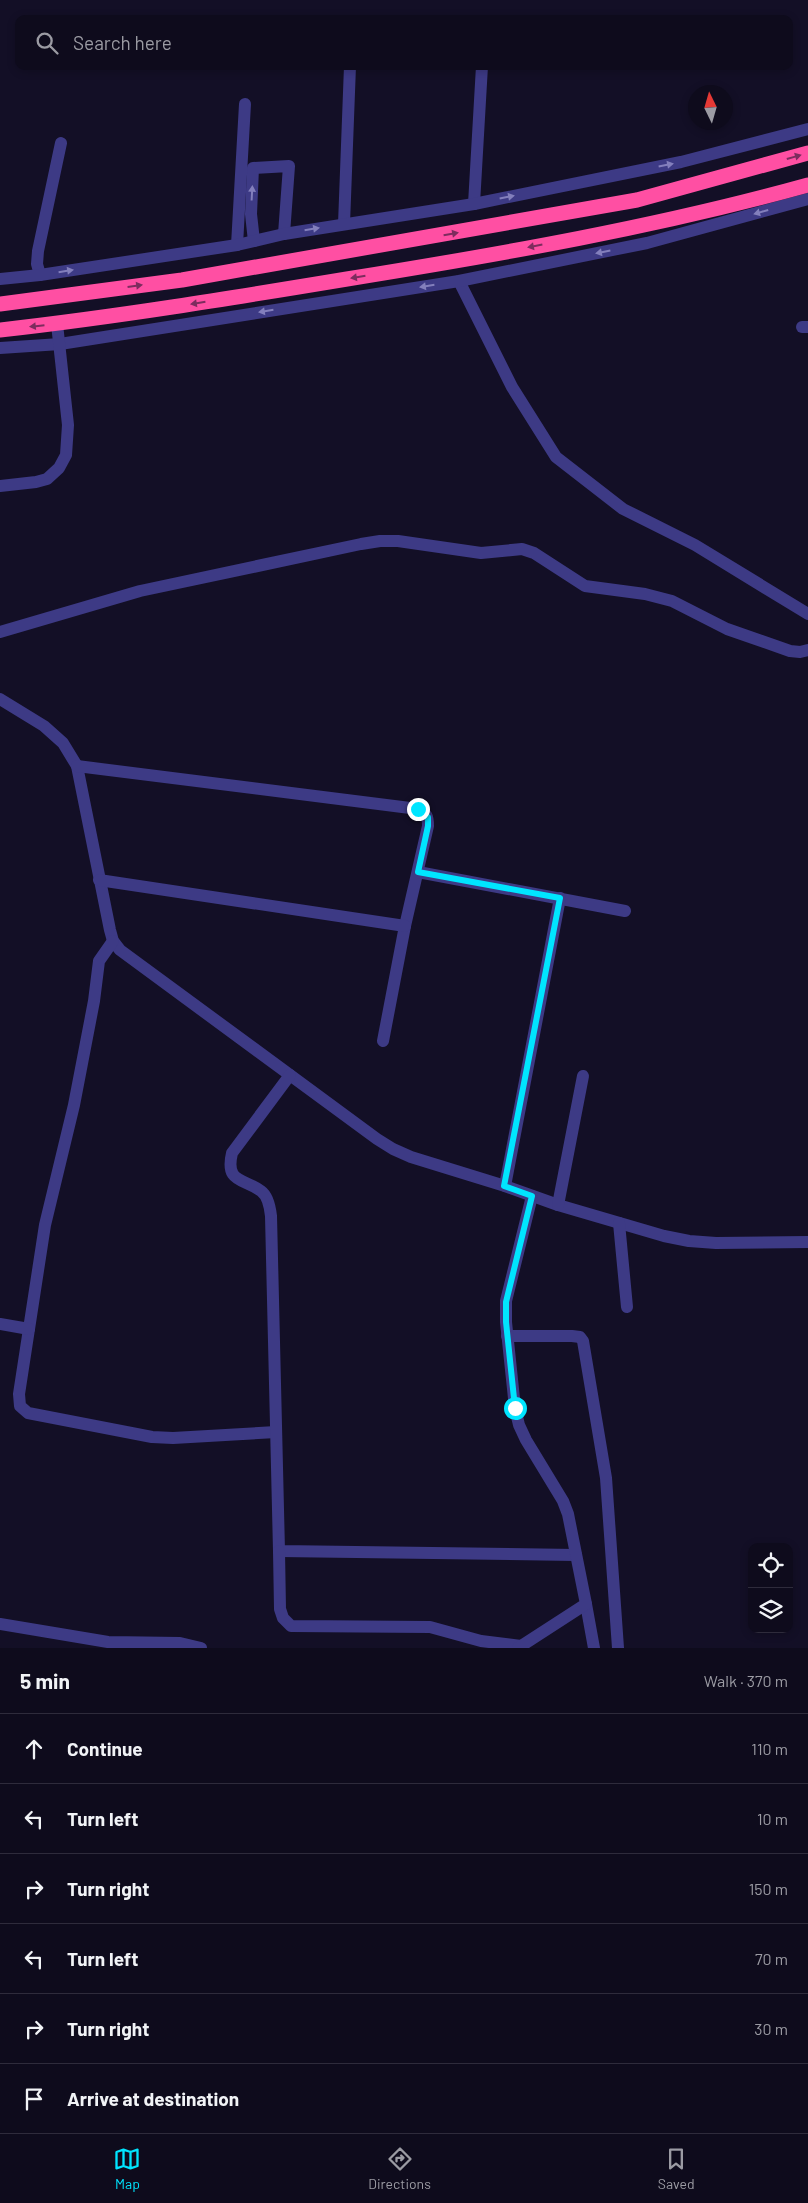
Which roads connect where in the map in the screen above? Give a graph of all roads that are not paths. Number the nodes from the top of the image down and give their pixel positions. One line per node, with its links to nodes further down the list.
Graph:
1 (350, 70): 10 (street)
2 (482, 70): 9 (street)
3 (245, 104): 13 (street)
4 (808, 129): 9 (street, one-way to 4)
5 (61, 143): 14 (street)
6 (808, 153): 17 (highway, one-way to 6)
7 (808, 185): 18 (highway, one-way to 18)
8 (808, 199): 16 (street, one-way to 16)
9 (474, 204): 10 (street)
10 (344, 224): 11 (street, one-way to 10)
11 (284, 234): 12 (street); 12 (street, one-way to 11)
12 (254, 241): 13 (street)
13 (237, 245): 14 (street, one-way to 13)
14 (40, 275): 15 (street)
15 (0, 279)
16 (459, 281): 20 (street, one-way to 20); 23 (street)
17 (0, 304)
18 (57, 324): 19 (highway, one-way to 19); 20 (street)
19 (0, 330)
20 (60, 344): 21 (street); 22 (street)
21 (0, 348)
22 (0, 486)
23 (808, 614)
24 (0, 632): 25 (street)
25 (808, 650)
26 (0, 699): 27 (street)
27 (77, 766): 28 (street); 29 (street)
28 (418, 872): 30 (street); 32 (street)
29 (99, 880): 32 (street); 33 (street)
30 (560, 898): 31 (street); 37 (street)
31 (625, 910)
32 (405, 926): 34 (street)
33 (113, 942): 35 (street); 44 (street)
34 (383, 1041)
35 (290, 1075): 37 (street); 46 (street)
36 (583, 1076): 39 (street)
37 (504, 1186): 38 (street)
38 (532, 1196): 39 (street); 45 (street)
39 (558, 1205): 40 (street)
40 (619, 1223): 41 (street); 42 (street)
41 (808, 1242)
42 (628, 1307)
43 (0, 1324): 44 (street)
44 (29, 1329): 46 (street)
45 (507, 1336): 48 (street); 54 (street)
46 (276, 1432): 47 (street)
47 (279, 1551): 48 (street); 51 (street)
48 (576, 1555): 49 (street)
49 (586, 1604): 51 (street); 53 (street)
50 (0, 1624): 52 (street)
51 (519, 1647)
52 (201, 1648)
53 (594, 1648)
54 (618, 1648)

